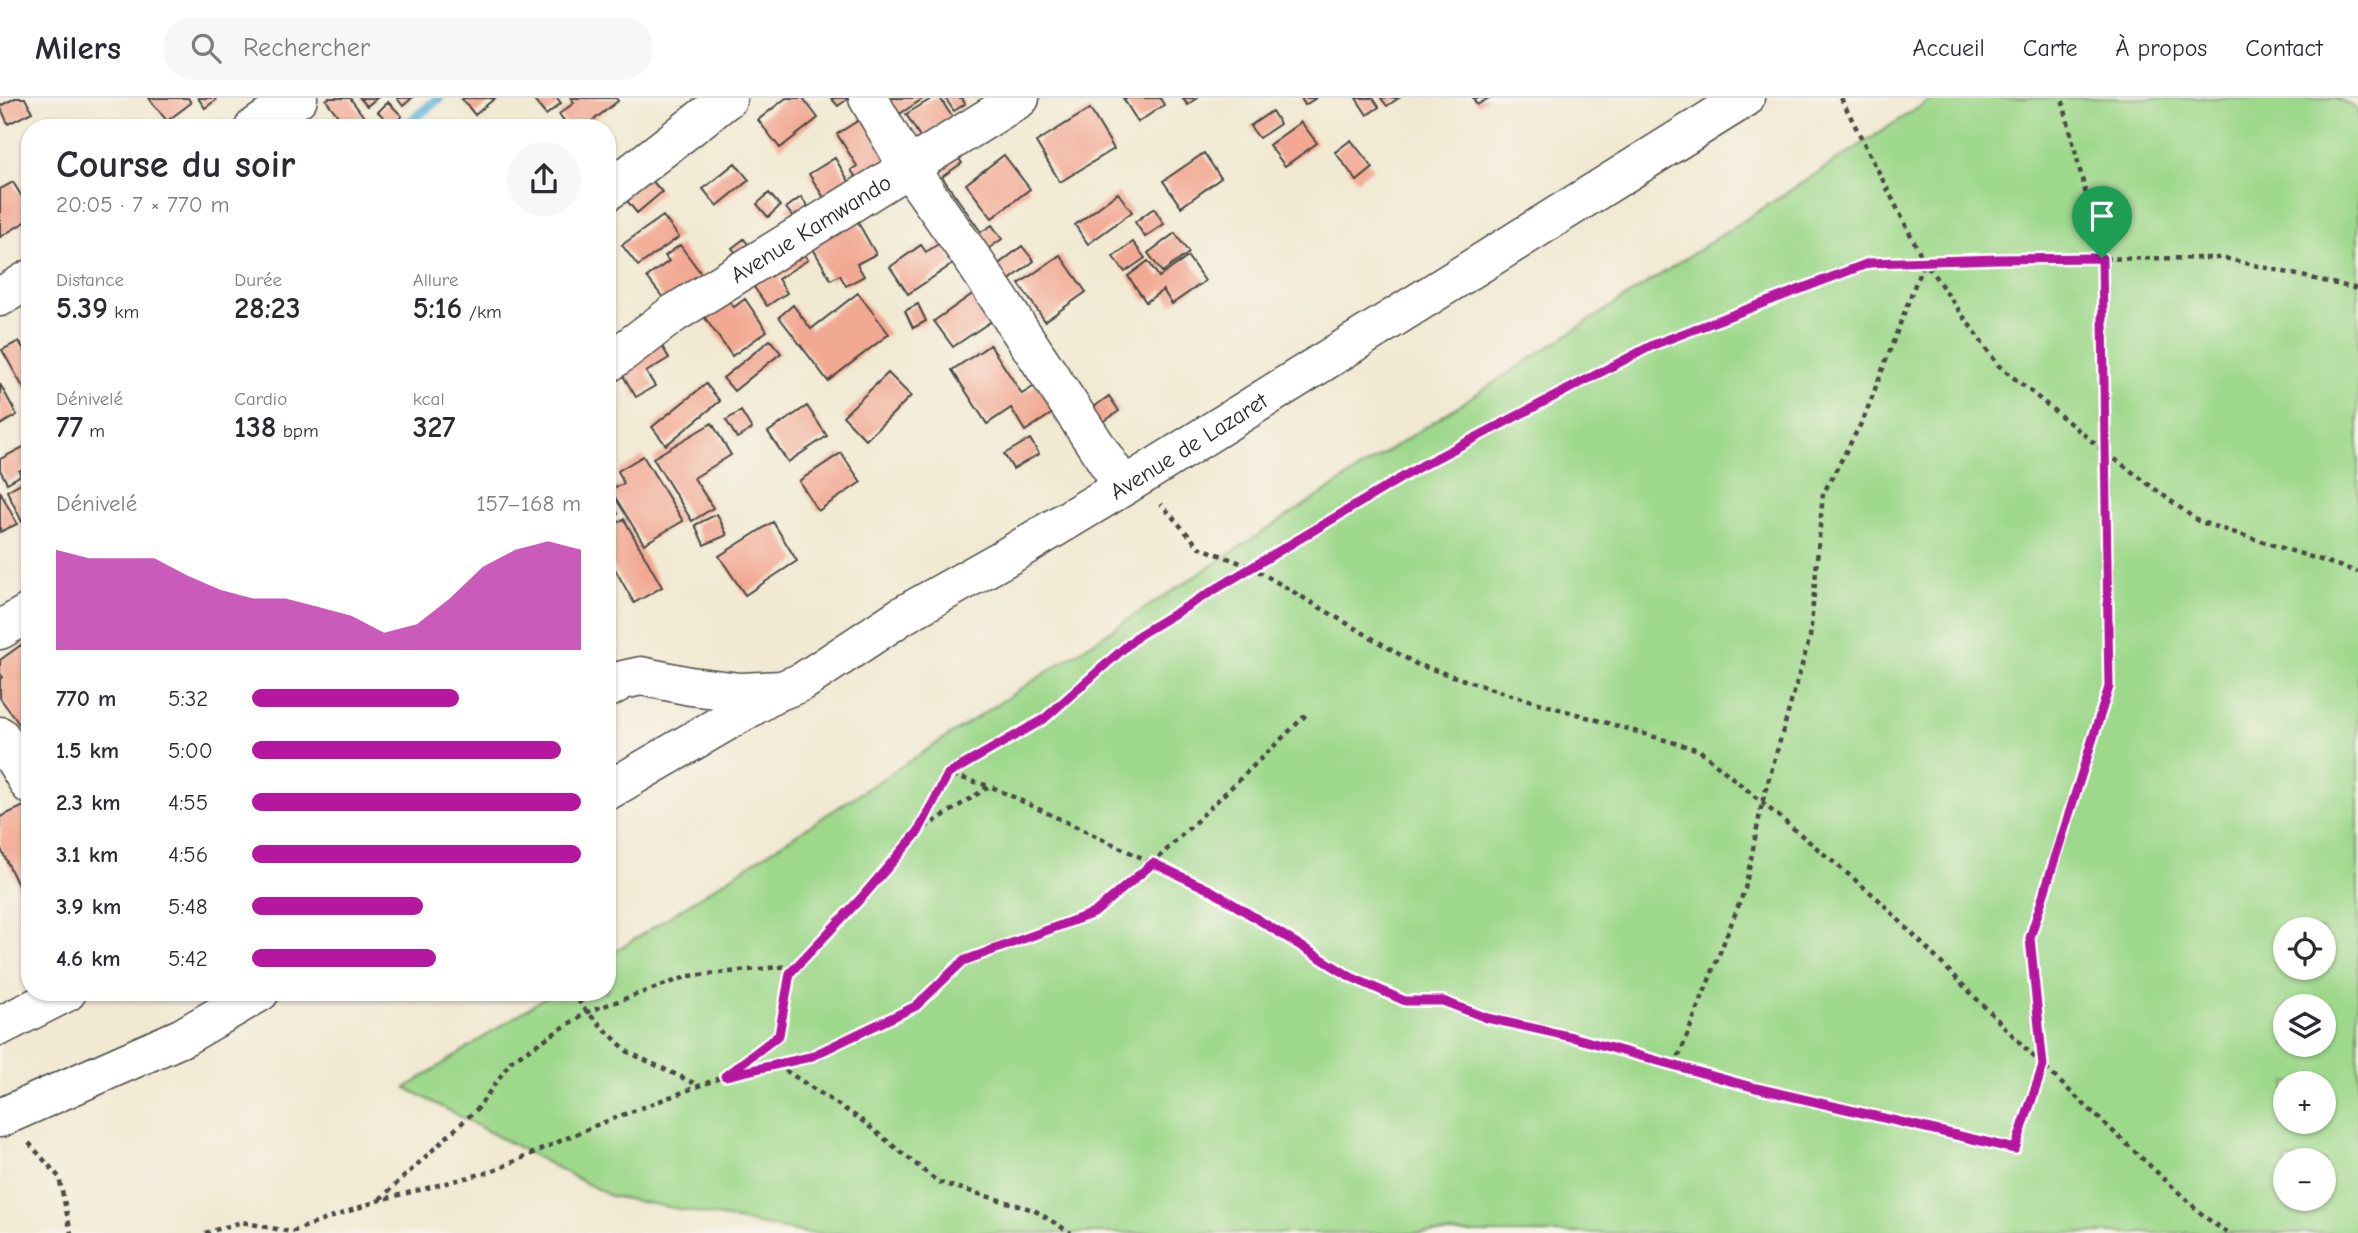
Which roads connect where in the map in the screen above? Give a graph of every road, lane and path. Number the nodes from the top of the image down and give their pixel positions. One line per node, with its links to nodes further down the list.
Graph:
1 (298, 98): 8 (street)
2 (728, 98): 10 (street)
3 (868, 98): 9 (street)
4 (1020, 98): 9 (street, Avenue Kamwando)
5 (1745, 98): 18 (street, Avenue de Lazaret)
6 (1841, 98): 12 (path)
7 (2062, 98): 11 (path)
8 (267, 119)
9 (908, 167): 16 (street, Avenue Kamwando); 18 (street)
10 (616, 185)
11 (2102, 258): 12 (path); 14 (path); 17 (path)
12 (1924, 261): 17 (path); 19 (path); 31 (path)
13 (21, 285): 15 (street)
14 (2358, 289)
15 (0, 298)
16 (616, 356)
17 (2104, 451): 20 (path); 42 (path)
18 (1134, 480): 19 (path); 24 (street, Avenue de Lazaret)
19 (1251, 567): 28 (path); 31 (path)
20 (2358, 572)
21 (21, 617): 22 (street)
22 (0, 630)
23 (616, 684): 24 (street, Avenue de Lazaret)
24 (782, 690): 29 (street)
25 (1308, 713): 33 (path)
26 (0, 736): 27 (street)
27 (21, 770)
28 (948, 774): 30 (path); 32 (path)
29 (616, 786)
30 (990, 786): 32 (path); 33 (path)
31 (1762, 803): 41 (path); 42 (path)
32 (918, 832): 34 (path)
33 (1153, 863): 40 (path); 41 (path)
34 (798, 965): 38 (path); 43 (path)
35 (49, 1001): 39 (street)
36 (245, 1001): 45 (street)
37 (579, 1001): 38 (path)
38 (587, 1012): 44 (path); 46 (path)
39 (0, 1026)
40 (776, 1064): 43 (path); 49 (path)
41 (1675, 1066): 42 (path)
42 (2043, 1066): 50 (path)
43 (725, 1076): 44 (path)
44 (698, 1086): 46 (path)
45 (3, 1117): 47 (path)
46 (380, 1200): 48 (path)
47 (71, 1233)
48 (205, 1233)
49 (1071, 1233)
50 (2227, 1233)

